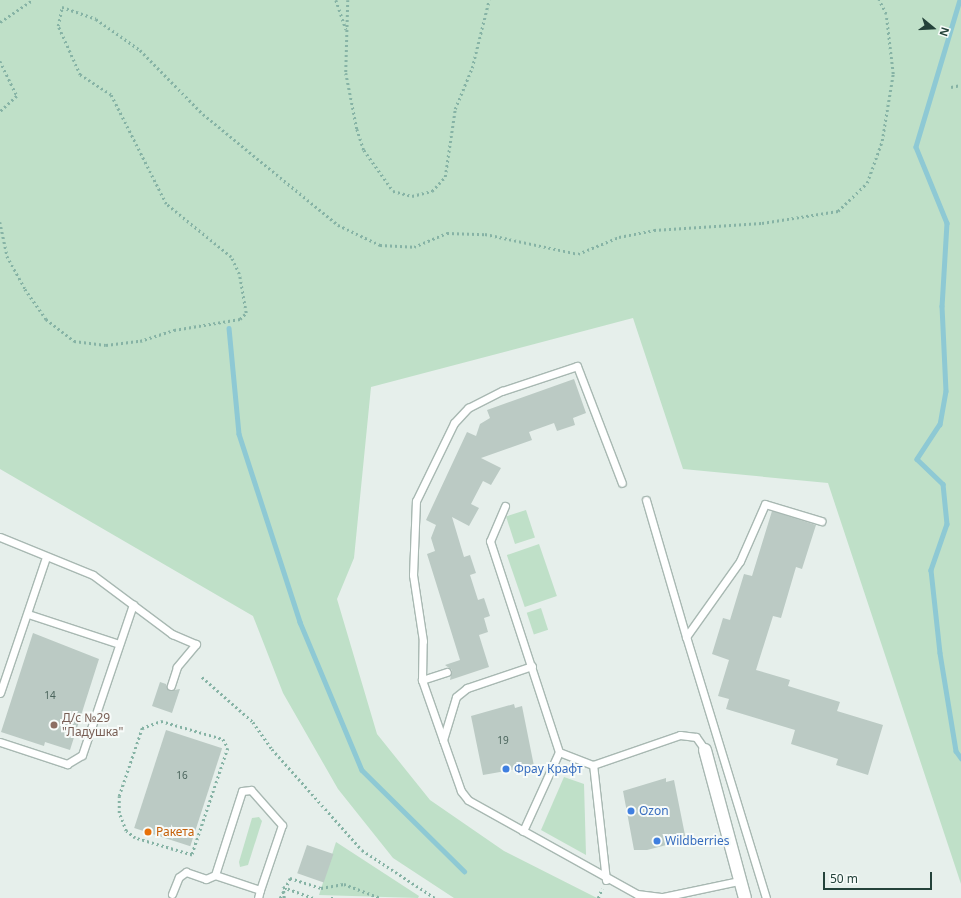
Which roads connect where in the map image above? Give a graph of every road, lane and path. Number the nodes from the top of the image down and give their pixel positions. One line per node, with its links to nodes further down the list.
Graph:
1 (33, 0): 6 (path)
2 (336, 0): 7 (path)
3 (348, 0): 7 (path)
4 (489, 0): 7 (path)
5 (879, 0): 12 (path)
6 (0, 22)
7 (346, 32)
8 (0, 62): 11 (path)
9 (961, 85): 10 (path)
10 (951, 87)
11 (0, 112)
12 (0, 222)
13 (622, 483): 26 (lane)
14 (646, 500): 21 (lane)
15 (505, 506): 23 (lane)
16 (821, 521): 21 (lane)
17 (0, 537): 18 (lane)
18 (46, 557): 19 (lane); 20 (lane)
19 (134, 604): 22 (lane); 27 (lane)
20 (28, 614): 22 (lane); 28 (lane)
21 (686, 637): 51 (lane)
22 (119, 644): 31 (lane)
23 (532, 666): 30 (lane); 33 (lane)
24 (447, 672): 26 (lane)
25 (202, 677): 49 (path)
26 (422, 680): 30 (lane)
27 (171, 686)
28 (0, 693)
29 (224, 739): 29 (path)
30 (443, 740): 35 (lane)
31 (0, 742)
32 (705, 750): 34 (lane); 38 (street)
33 (559, 752): 34 (lane); 35 (lane)
34 (593, 765): 37 (lane)
35 (522, 831): 37 (lane)
36 (215, 875): 40 (lane); 40 (lane); 41 (lane)
37 (606, 880): 38 (lane)
38 (739, 881): 50 (street)
39 (283, 887): 43 (path); 44 (path); 45 (path); 48 (path)
40 (260, 890): 42 (lane)
41 (172, 894)
42 (258, 898)
43 (280, 898)
44 (284, 898)
45 (314, 898)
46 (331, 898): 47 (path)
47 (335, 898)
48 (380, 898)
49 (435, 898)
50 (745, 898)
51 (766, 898)

